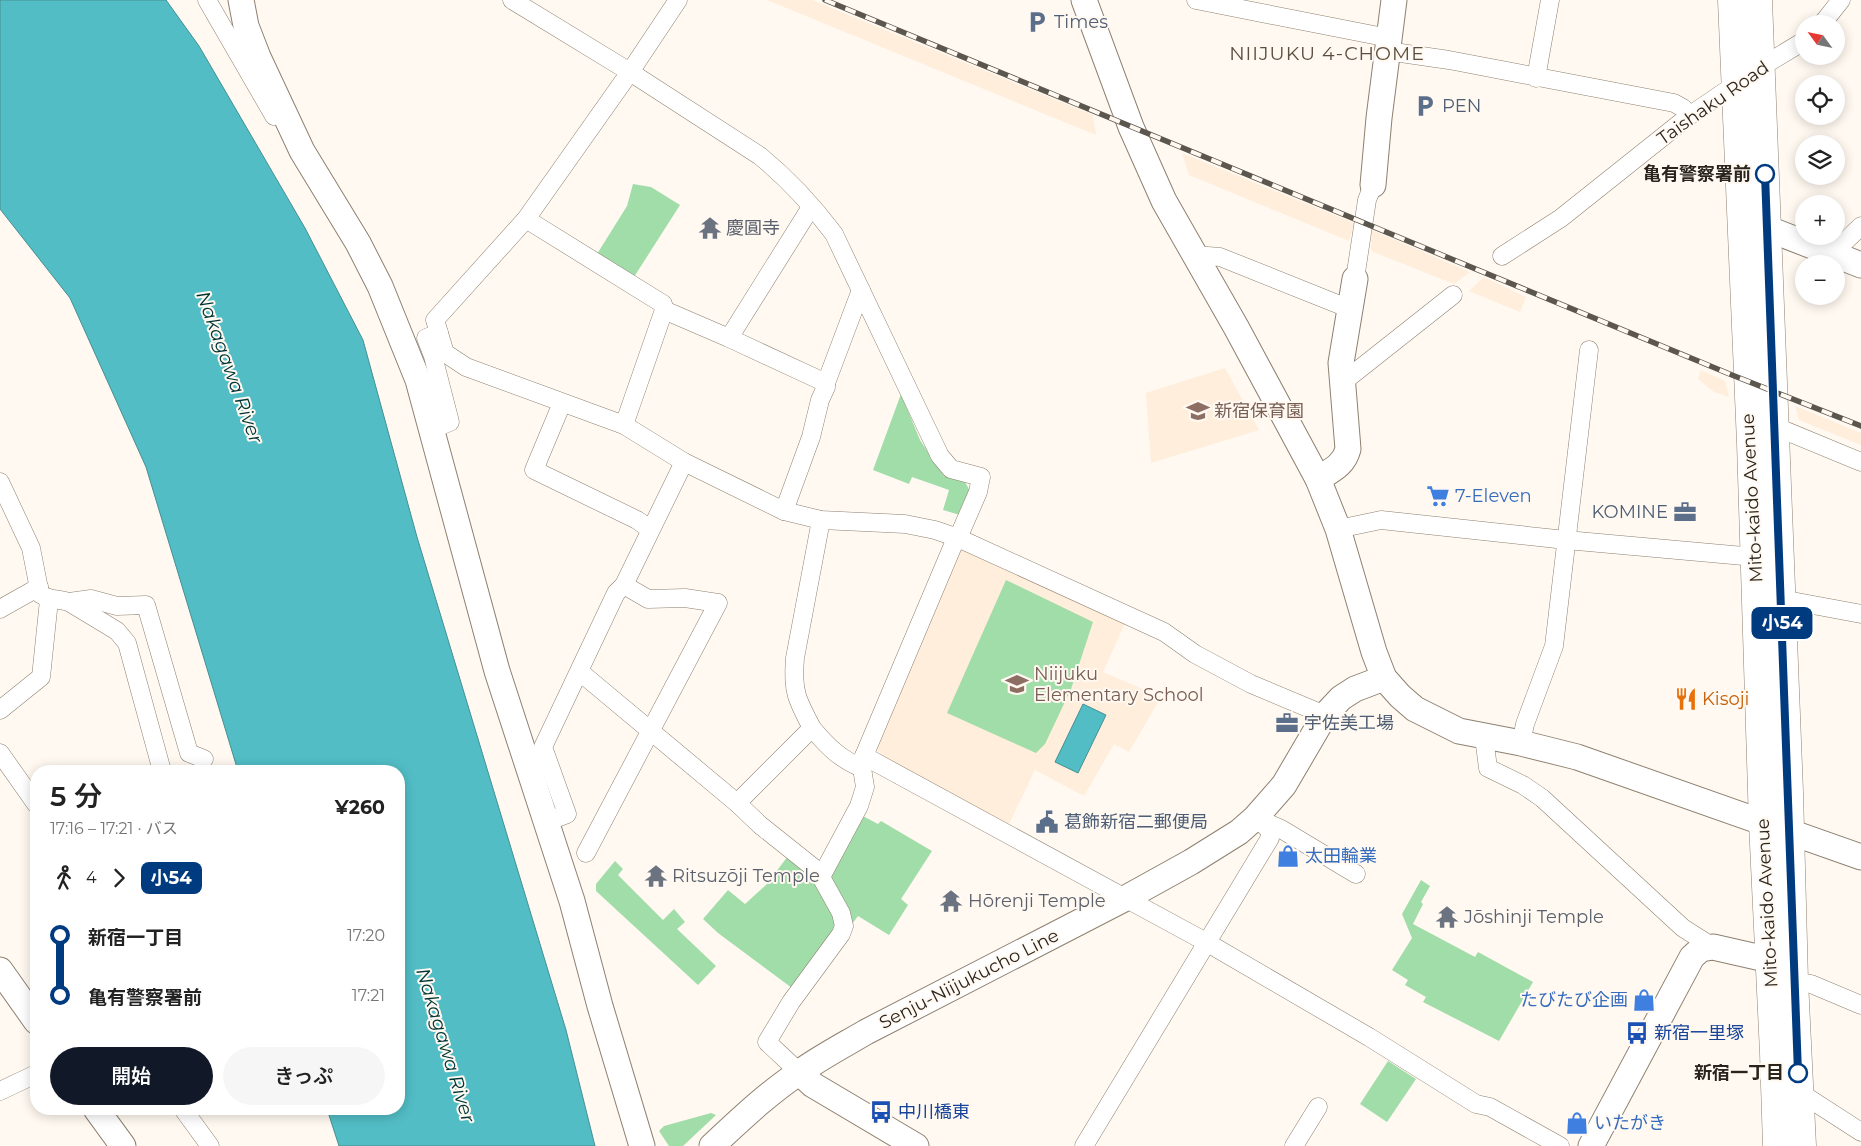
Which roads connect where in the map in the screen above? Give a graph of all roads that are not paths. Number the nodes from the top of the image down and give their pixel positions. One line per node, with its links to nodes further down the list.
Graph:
1 (207, 0): 20 (street)
2 (241, 0): 20 (street)
3 (512, 0): 16 (street)
4 (678, 0): 16 (street)
5 (1084, 0): 28 (street)
6 (1196, 0): 13 (street)
7 (1394, 0): 13 (street)
8 (1550, 0): 17 (street)
9 (1732, 0): 18 (highway, Mito-kaido Avenue)
10 (1758, 0): 15 (highway, Mito-kaido Avenue)
11 (1841, 0): 12 (street)
12 (1829, 15)
13 (1388, 45): 17 (street); 21 (street)
14 (1795, 46): 15 (street, Taishaku Road)
15 (1761, 67): 18 (street, Taishaku Road); 26 (highway, Mito-kaido Avenue)
16 (630, 72): 22 (street); 23 (street)
17 (1536, 78): 19 (street)
18 (1735, 86): 19 (street, Taishaku Road); 24 (highway, Mito-kaido Avenue)
19 (1689, 116): 29 (street, Taishaku Road)
20 (302, 151): 44 (street)
21 (1373, 185): 31 (street)
22 (811, 207): 32 (street); 37 (street)
23 (526, 219): 35 (street); 36 (street)
24 (1741, 219): 26 (street); 45 (highway, Mito-kaido Avenue)
25 (1861, 226): 27 (street)
26 (1767, 227): 27 (street); 43 (highway, Mito-kaido Avenue)
27 (1832, 254): 30 (street)
28 (1195, 255): 34 (street); 48 (street)
29 (1502, 256)
30 (1861, 265)
31 (1355, 279): 34 (street)
32 (861, 290): 40 (street); 54 (street)
33 (1453, 295): 39 (street)
34 (1350, 309): 39 (street)
35 (664, 310): 37 (street); 42 (street)
36 (439, 333): 41 (street); 44 (street)
37 (730, 338): 40 (street)
38 (1589, 350): 55 (street)
39 (1343, 382): 48 (street)
40 (826, 383): 50 (street)
41 (562, 403): 42 (street); 53 (street)
42 (624, 425): 46 (street)
43 (1774, 426): 45 (street); 47 (street); 59 (highway, Mito-kaido Avenue)
44 (432, 429): 78 (street)
45 (1751, 443): 56 (highway, Mito-kaido Avenue)
46 (684, 462): 50 (street); 53 (street)
47 (1861, 462)
48 (1318, 479): 52 (street)
49 (0, 482): 58 (street)
50 (784, 511): 51 (street)
51 (821, 520): 54 (street); 67 (street)
52 (1338, 529): 55 (street); 64 (street)
53 (650, 530): 57 (street)
54 (958, 538): 66 (street); 73 (street)
55 (1566, 540): 56 (street); 70 (street)
56 (1756, 557): 79 (highway, Mito-kaido Avenue)
57 (624, 585): 63 (street); 68 (street)
58 (44, 594): 60 (street); 61 (street); 65 (street)
59 (1781, 599): 62 (street); 80 (highway, Mito-kaido Avenue)
60 (69, 602): 72 (street); 74 (street)
61 (0, 609)
62 (1861, 614)
63 (580, 672): 68 (street); 78 (street)
64 (1384, 678): 66 (street, Senju-Niijukucho Line); 69 (street)
65 (0, 710)
66 (1325, 715): 77 (street, Senju-Niijukucho Line)
67 (812, 728): 73 (street); 76 (street)
68 (650, 730): 76 (street); 81 (street)
69 (1484, 737): 70 (street); 87 (street)
70 (1521, 743): 79 (street)
71 (0, 754): 75 (street)
72 (204, 759)
73 (863, 762): 84 (street); 85 (street)
74 (160, 765)
75 (30, 796)
76 (737, 803): 84 (street)
77 (1256, 817): 83 (street); 85 (street, Senju-Niijukucho Line); 86 (street)
78 (546, 822): 103 (street)
79 (1763, 823): 80 (street); 88 (highway, Mito-kaido Avenue)
80 (1789, 832): 82 (street); 90 (highway, Mito-kaido Avenue)
81 (586, 853)
82 (1861, 856)
83 (1356, 874)
84 (821, 877): 93 (street)
85 (1126, 898): 86 (street); 93 (street, Senju-Niijukucho Line)
86 (1206, 942): 106 (street); 108 (street)
87 (1713, 947): 88 (street); 109 (street)
88 (1769, 958): 110 (highway, Mito-kaido Avenue)
89 (0, 970): 92 (street)
90 (1794, 981): 91 (street); 96 (highway, Mito-kaido Avenue)
91 (1861, 1006)
92 (30, 1012)
93 (799, 1072): 104 (street, Senju-Niijukucho Line); 105 (street)
94 (30, 1077): 95 (street)
95 (0, 1092)
96 (1799, 1092): 100 (street); 111 (highway, Mito-kaido Avenue)
97 (1318, 1107): 107 (street)
98 (100, 1115): 101 (street)
99 (187, 1115): 102 (street)
100 (1861, 1132)
101 (123, 1146)
102 (210, 1146)
103 (642, 1146)
104 (712, 1146)
105 (916, 1146)
106 (1084, 1146)
107 (1294, 1146)
108 (1560, 1146)
109 (1591, 1146)
110 (1777, 1146)
111 (1802, 1146)

